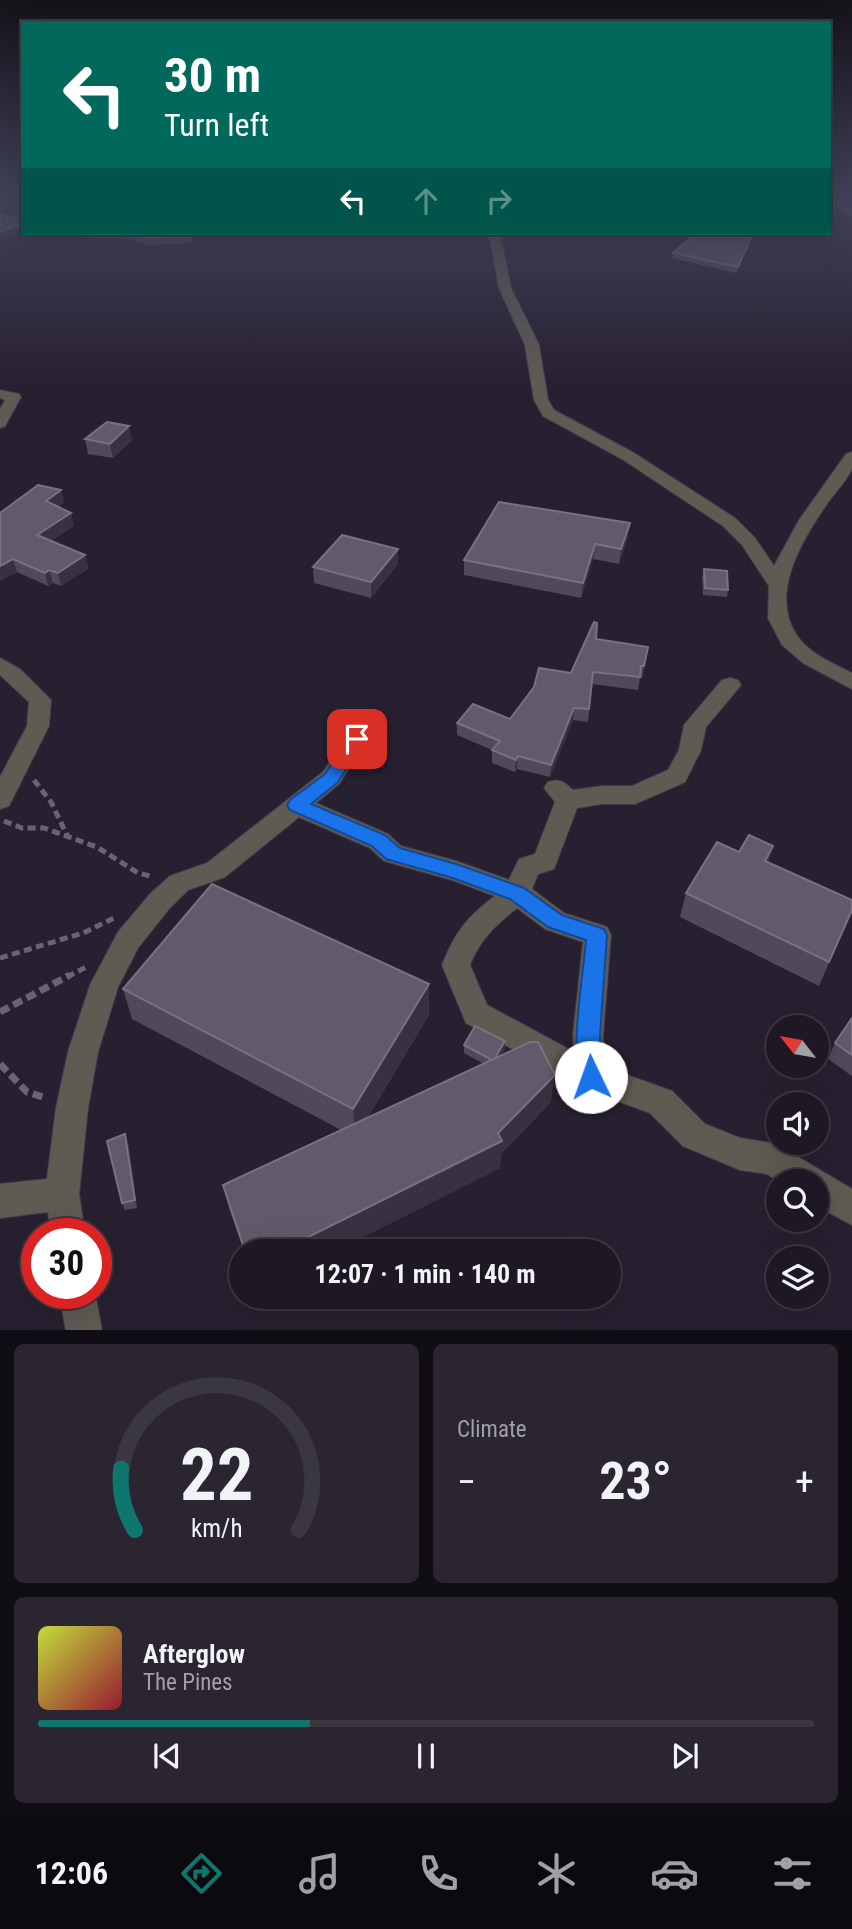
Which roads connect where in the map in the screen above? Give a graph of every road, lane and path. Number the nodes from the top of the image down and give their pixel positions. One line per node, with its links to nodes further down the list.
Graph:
1 (499, 260): 5 (street)
2 (0, 394): 3 (street)
3 (0, 423)
4 (852, 457): 5 (street)
5 (779, 587): 7 (street)
6 (0, 666): 10 (street)
7 (852, 681)
8 (730, 685): 16 (street)
9 (370, 719): 12 (street)
10 (12, 778): 11 (street); 14 (path)
11 (0, 800)
12 (296, 805): 15 (street); 16 (street)
13 (0, 819): 14 (path)
14 (68, 837): 15 (path)
15 (169, 892): 17 (path); 18 (street)
16 (517, 893): 21 (street); 21 (street)
17 (0, 958)
18 (117, 959): 19 (path); 22 (street)
19 (0, 1012)
20 (0, 1065): 22 (path)
21 (591, 1077): 23 (street)
22 (72, 1108): 24 (street)
23 (788, 1169)
24 (62, 1194): 26 (street); 28 (street)
25 (829, 1194): 27 (street)
26 (0, 1201)
27 (852, 1208)
28 (66, 1218)
29 (80, 1309): 30 (street)
30 (84, 1330)

